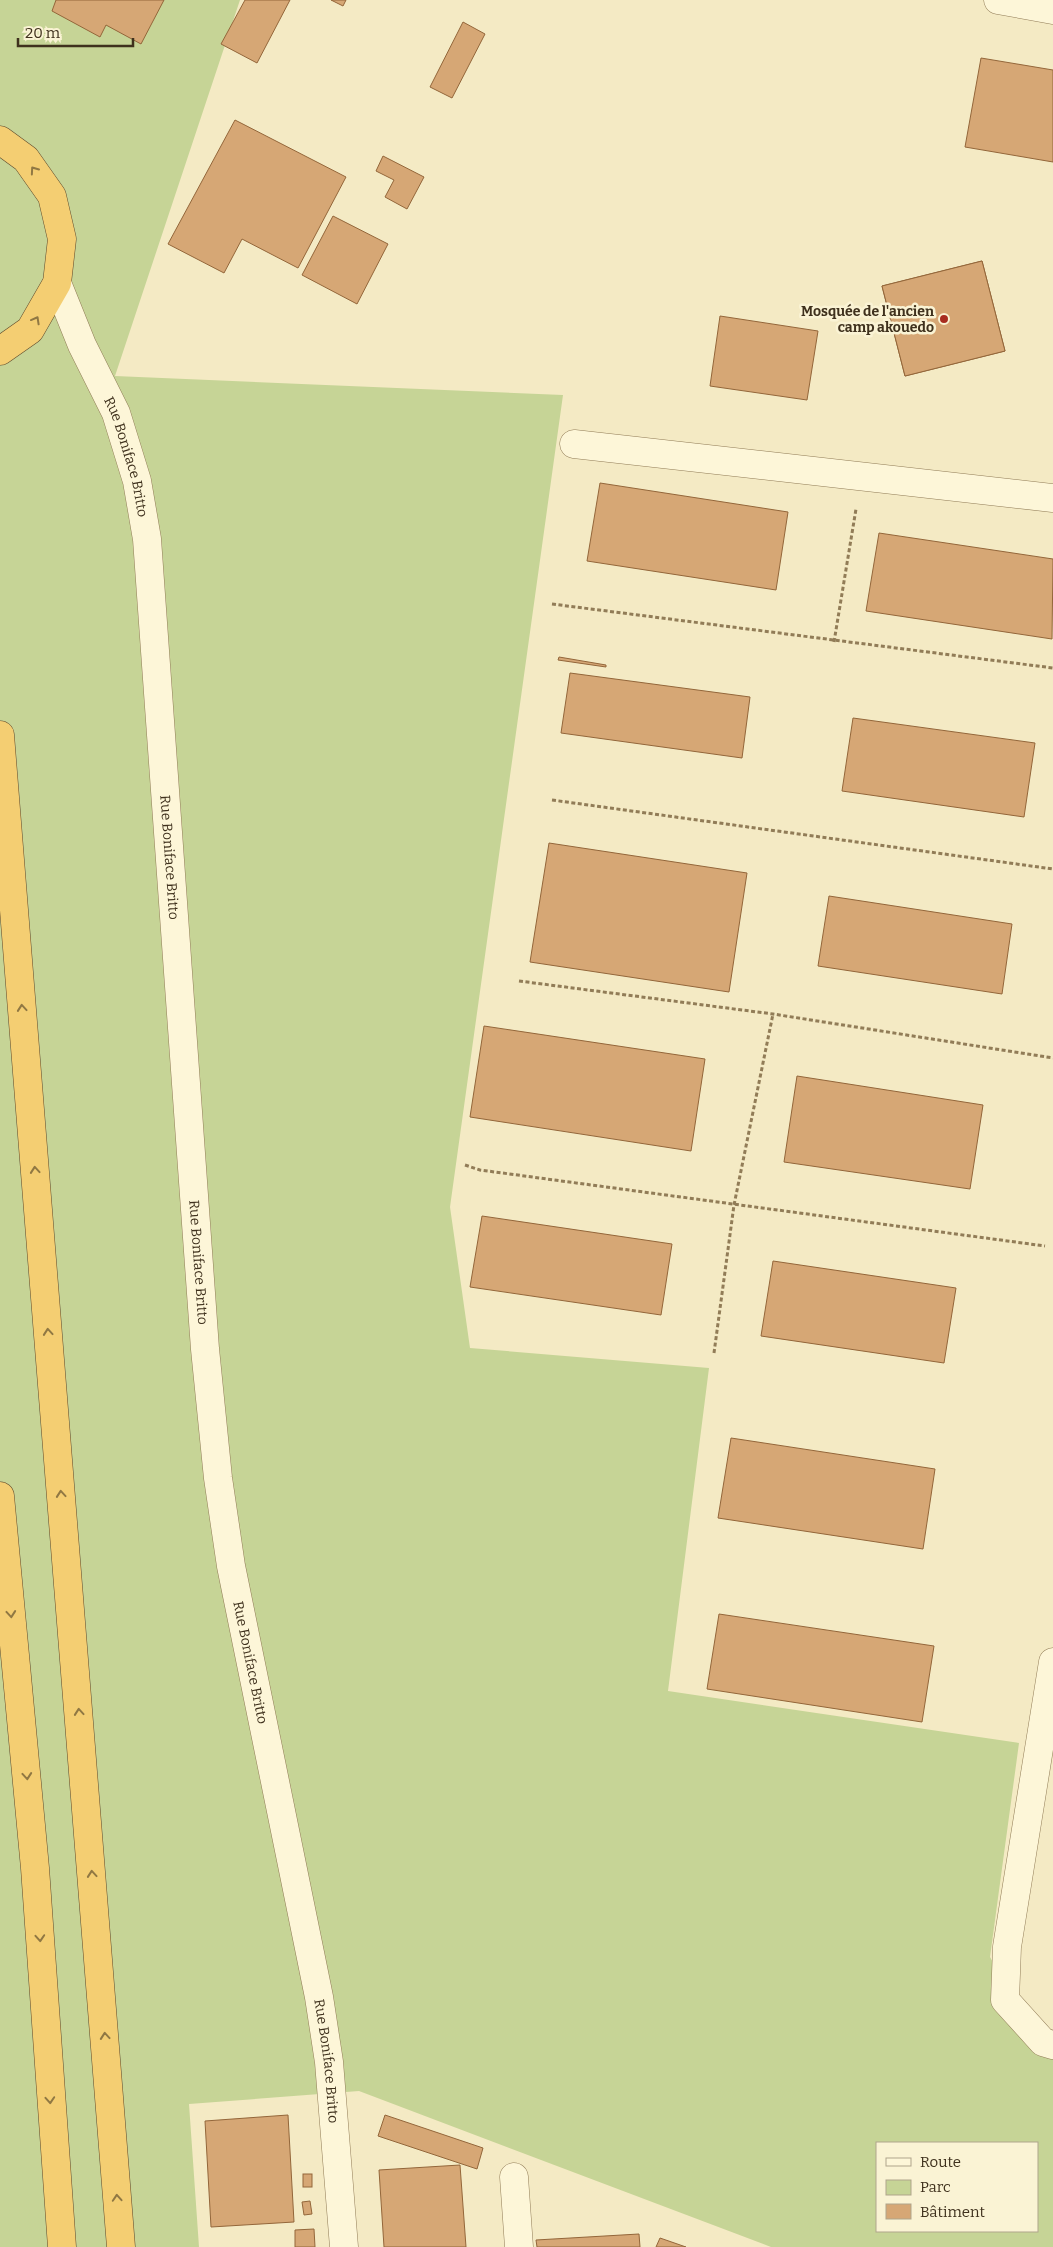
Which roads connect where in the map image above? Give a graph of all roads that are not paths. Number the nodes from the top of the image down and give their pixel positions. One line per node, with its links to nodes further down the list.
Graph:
1 (998, 0): 2 (street)
2 (1053, 10)
3 (0, 140): 4 (highway, one-way to 3)
4 (57, 283): 5 (highway, one-way to 4); 15 (street, Rue Boniface Britto)
5 (0, 351)
6 (574, 444): 7 (street)
7 (1053, 498)
8 (0, 734): 14 (highway, one-way to 8)
9 (0, 1496): 13 (highway, one-way to 13)
10 (1053, 1662): 11 (street)
11 (1053, 2045)
12 (514, 2177): 16 (street)
13 (62, 2247)
14 (121, 2247)
15 (344, 2247)
16 (519, 2247)

